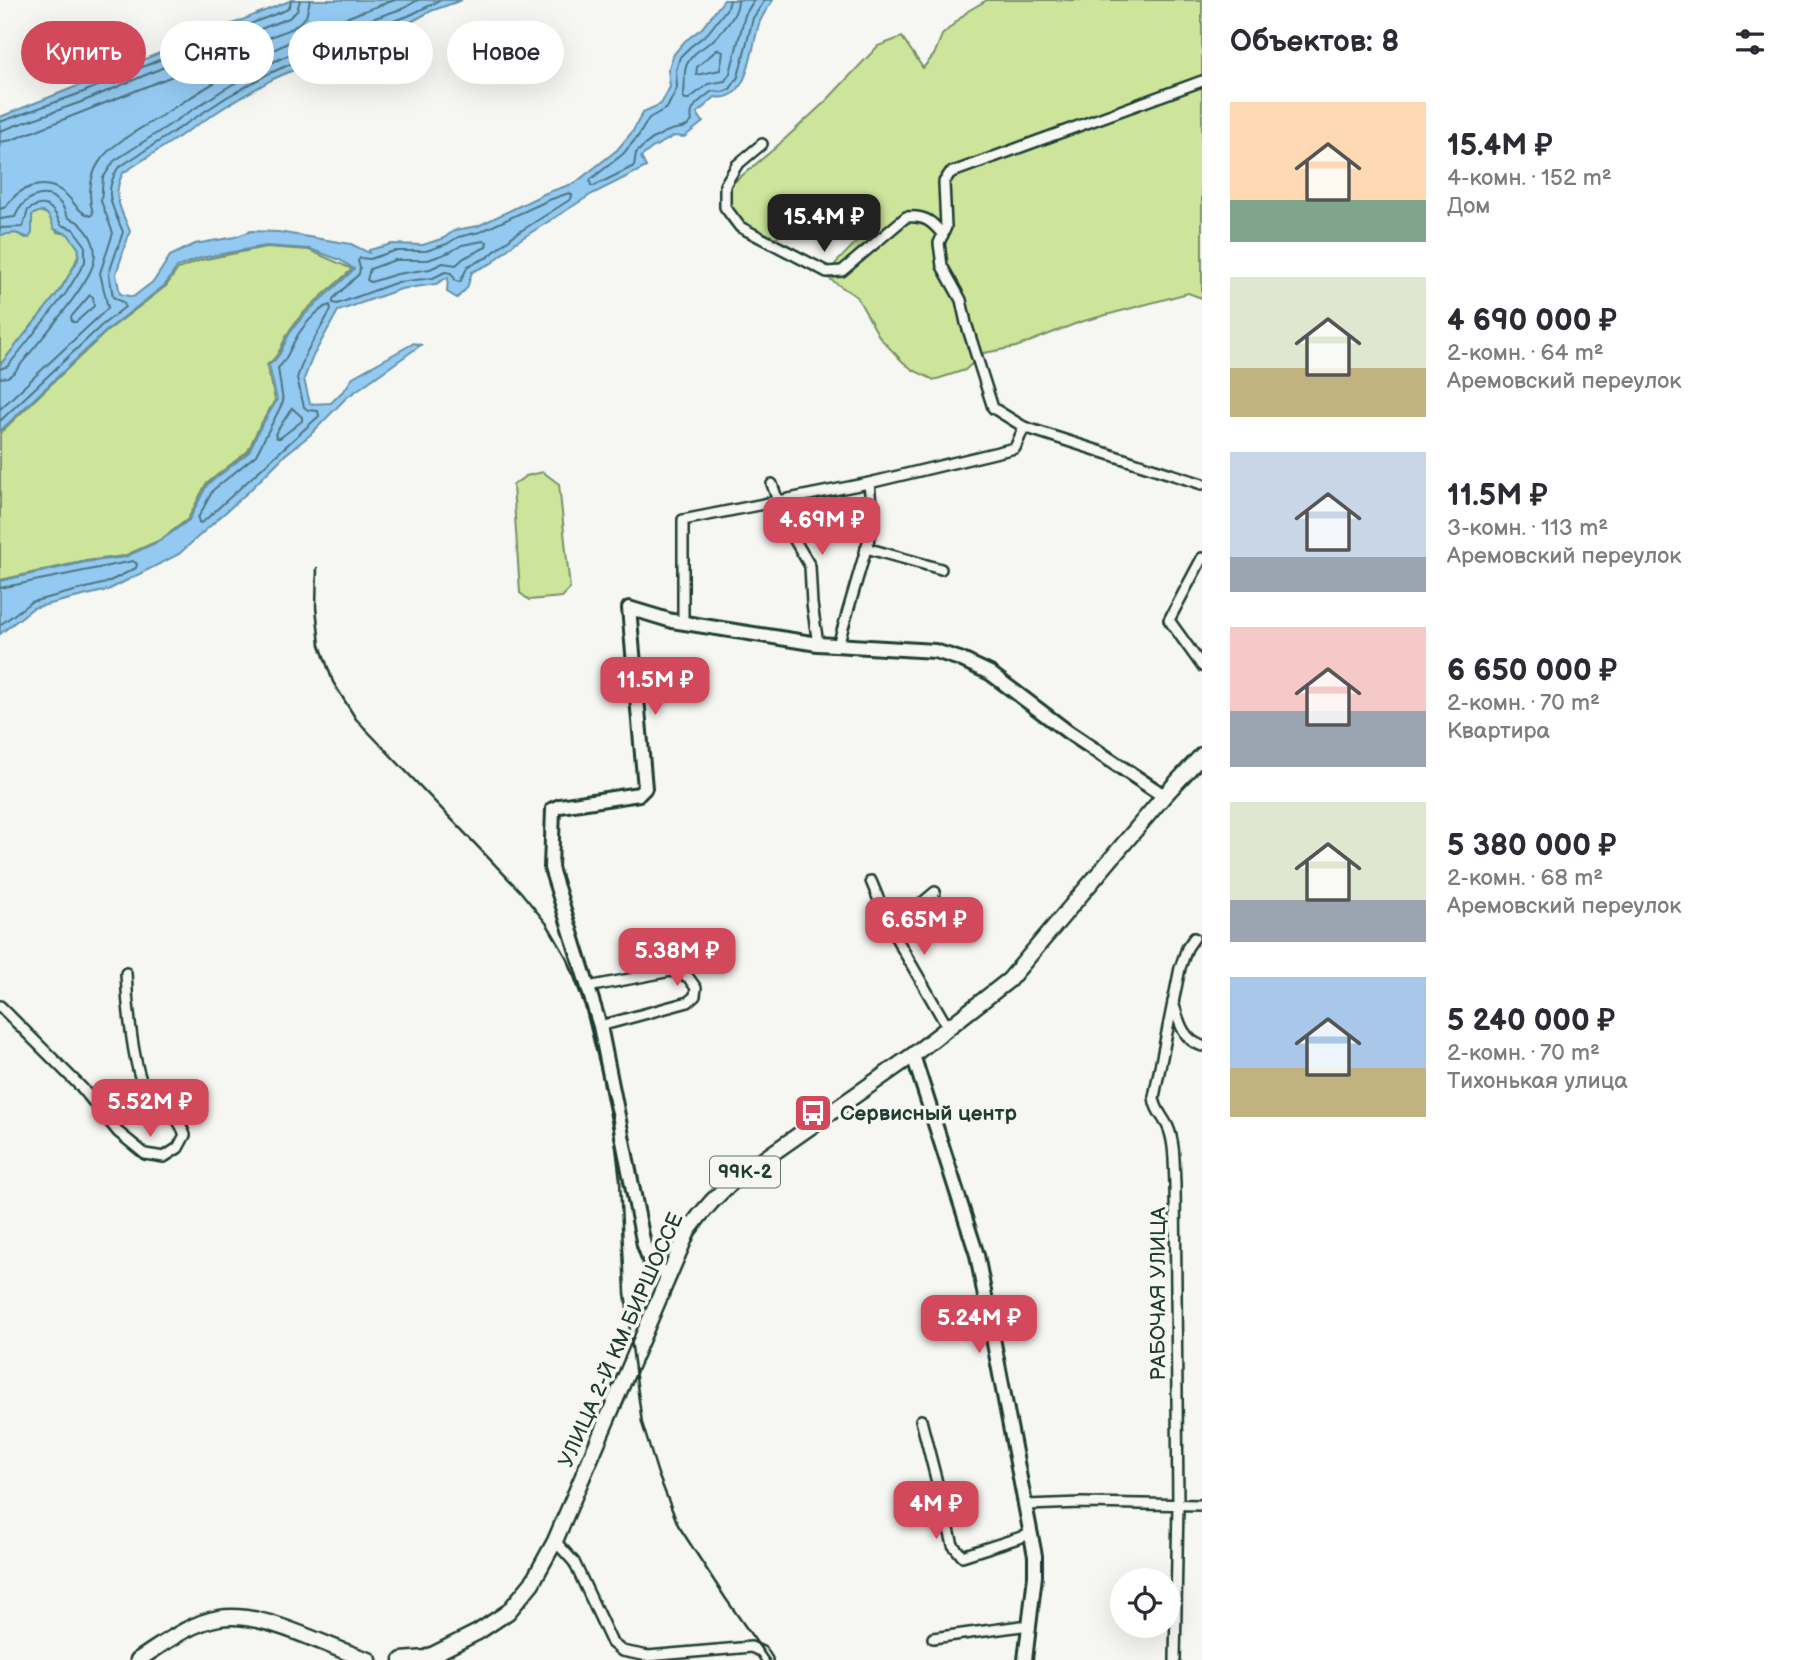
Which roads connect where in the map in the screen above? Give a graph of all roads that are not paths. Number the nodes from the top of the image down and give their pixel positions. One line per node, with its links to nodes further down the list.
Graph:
1 (1202, 81): 3 (street)
2 (762, 144): 3 (street)
3 (943, 234): 4 (street)
4 (1024, 427): 5 (street); 7 (street)
5 (869, 483): 8 (street); 9 (street)
6 (772, 484): 8 (street)
7 (1202, 484)
8 (779, 503): 12 (street); 13 (street)
9 (866, 548): 11 (street); 14 (street)
10 (1202, 558): 15 (street)
11 (941, 569)
12 (683, 623): 13 (street); 23 (street)
13 (818, 644): 14 (street)
14 (838, 645): 17 (street)
15 (1202, 666)
16 (1202, 755): 17 (main road, УЛИЦА 2-Й КМ БИРШОССЕ / 99К-2)
17 (1164, 796): 27 (main road, УЛИЦА 2-Й КМ БИРШОССЕ / 99К-2)
18 (871, 881): 20 (street)
19 (935, 892): 20 (street)
20 (891, 929): 27 (street)
21 (1194, 938): 24 (street, РАБОЧАЯ УЛИЦА)
22 (126, 973): 25 (street)
23 (588, 987): 26 (street); 26 (street)
24 (1172, 1001): 28 (street); 33 (street, РАБОЧАЯ УЛИЦА)
25 (0, 1006)
26 (600, 1026): 30 (street)
27 (948, 1028): 29 (main road, УЛИЦА 2-Й КМ БИРШОССЕ / 99К-2)
28 (1202, 1046)
29 (913, 1055): 30 (main road, УЛИЦА 2-Й КМ БИРШОССЕ / 99К-2); 32 (street)
30 (669, 1276): 36 (main road, УЛИЦА 2-Й КМ БИРШОССЕ / 99К-2)
31 (921, 1420): 35 (street)
32 (1026, 1505): 33 (street); 35 (street)
33 (1178, 1505): 34 (street); 44 (street, РАБОЧАЯ УЛИЦА)
34 (1202, 1505)
35 (1031, 1534): 37 (street)
36 (555, 1541): 39 (street); 42 (main road, УЛИЦА 2-Й КМ БИРШОССЕ / 99К-2)
37 (1029, 1625): 38 (street); 43 (street)
38 (933, 1638)
39 (764, 1656)
40 (138, 1660): 41 (main road)
41 (369, 1660)
42 (402, 1660)
43 (1025, 1660)
44 (1175, 1660)

